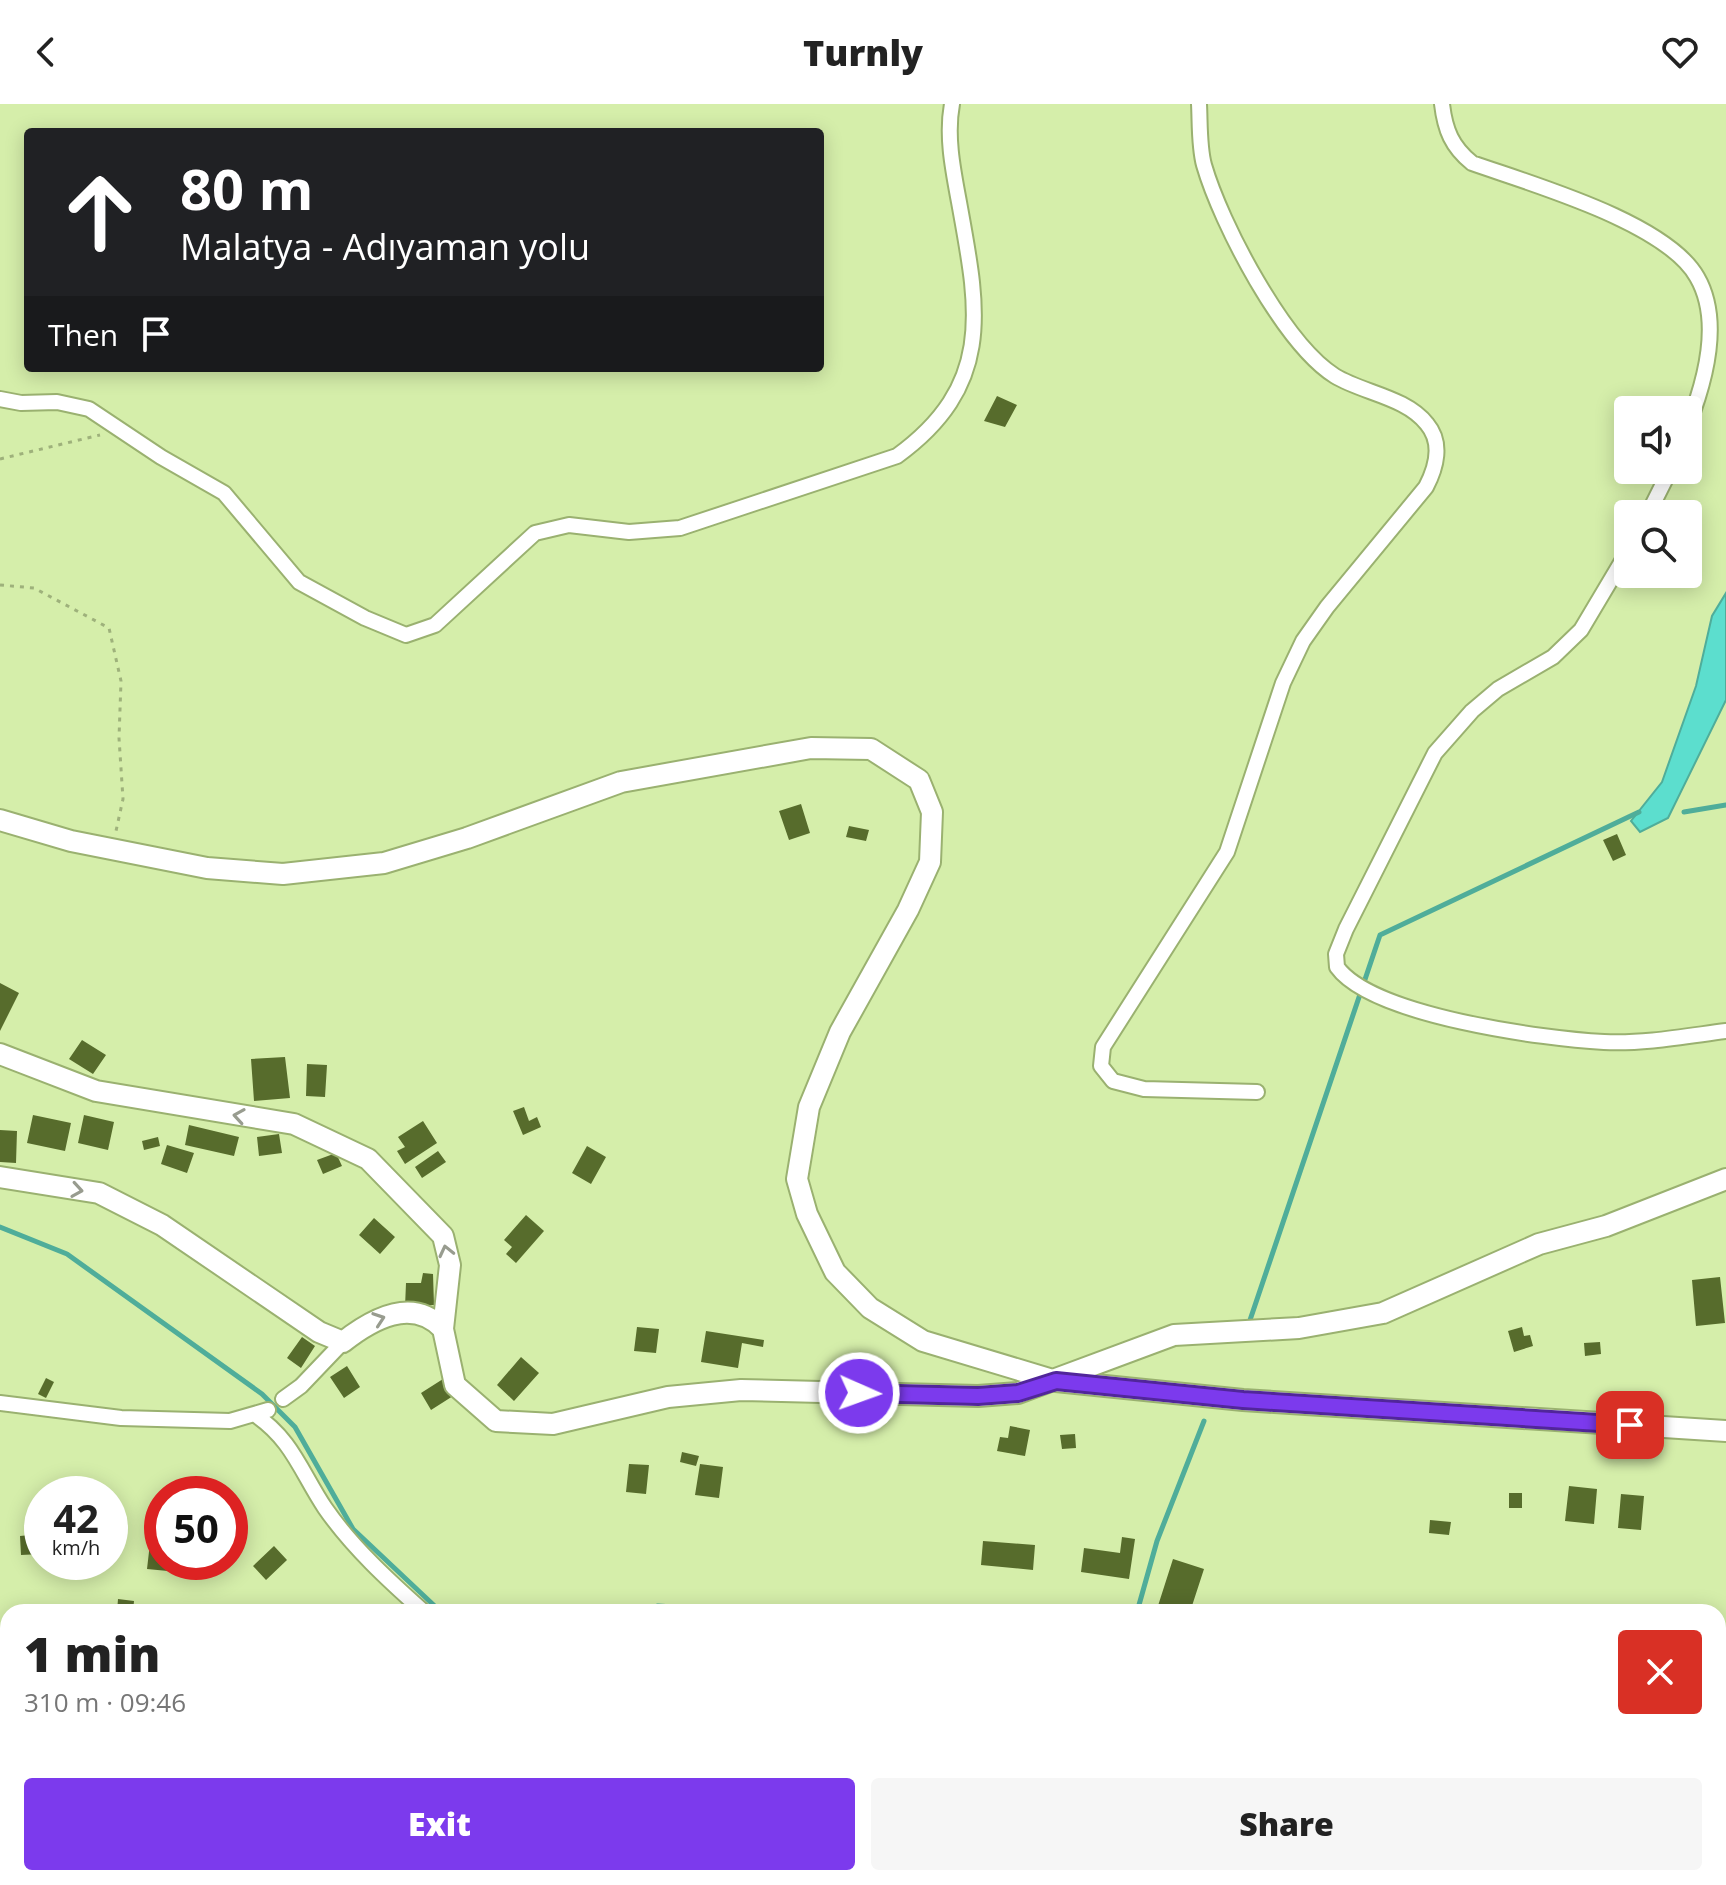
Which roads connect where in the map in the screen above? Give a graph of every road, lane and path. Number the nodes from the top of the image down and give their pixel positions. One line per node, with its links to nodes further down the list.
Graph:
1 (952, 104): 6 (street)
2 (1199, 104): 14 (street)
3 (1442, 104): 4 (street)
4 (1699, 396)
5 (0, 399): 6 (street)
6 (119, 430): 7 (path)
7 (0, 459)
8 (1614, 575): 12 (street)
9 (0, 585): 11 (path)
10 (0, 820): 11 (main road)
11 (112, 849): 19 (main road)
12 (1726, 1031)
13 (0, 1054): 17 (main road, one-way to 13)
14 (1257, 1092)
15 (0, 1177): 18 (main road, one-way to 18)
16 (1726, 1179): 19 (main road)
17 (443, 1329): 18 (main road, one-way to 17); 19 (main road)
18 (343, 1342): 20 (street)
19 (1056, 1381): 22 (main road)
20 (283, 1399)
21 (0, 1403): 23 (street)
22 (1726, 1431)
23 (415, 1604)

